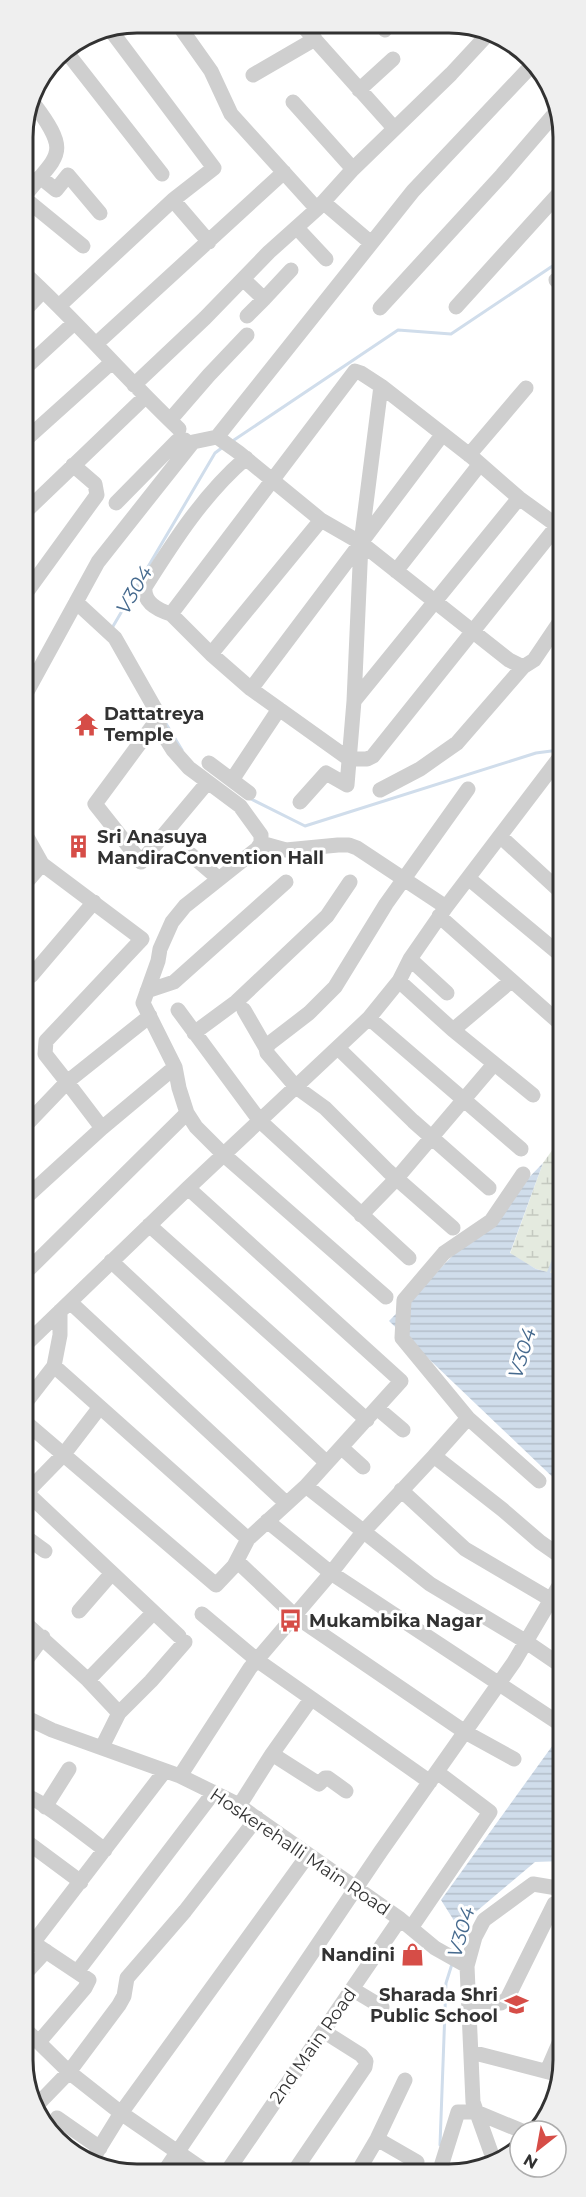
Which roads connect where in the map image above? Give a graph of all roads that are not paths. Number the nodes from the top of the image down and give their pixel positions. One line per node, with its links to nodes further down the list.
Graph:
1 (189, 33): 16 (street)
2 (309, 33): 4 (street)
3 (115, 36): 21 (street)
4 (315, 39): 9 (street); 10 (street)
5 (483, 39): 14 (street)
6 (71, 57): 17 (street)
7 (393, 59): 10 (street)
8 (528, 69): 27 (street)
9 (253, 75)
10 (359, 90): 14 (street)
11 (293, 102): 15 (street)
12 (38, 109): 18 (street)
13 (551, 118): 38 (street)
14 (394, 128): 15 (street)
15 (353, 169): 23 (street)
16 (284, 172): 23 (street); 26 (street)
17 (162, 174)
18 (33, 183)
19 (33, 188): 24 (street)
20 (33, 193): 28 (street)
21 (173, 200): 26 (street); 36 (street)
22 (553, 200): 37 (street)
23 (320, 206): 25 (street); 27 (street)
24 (100, 213)
25 (297, 228): 29 (street); 31 (street)
26 (209, 242): 42 (street)
27 (371, 243): 52 (street)
28 (83, 246)
29 (326, 260)
30 (291, 270): 34 (street)
31 (243, 279): 34 (street); 45 (street)
32 (33, 281): 33 (street)
33 (44, 291): 35 (street); 36 (street)
34 (264, 298): 39 (street)
35 (33, 302)
36 (59, 306): 40 (street)
37 (456, 307)
38 (380, 308)
39 (247, 316)
40 (74, 322): 42 (street); 43 (street)
41 (247, 335): 48 (street)
42 (96, 344): 44 (street)
43 (33, 361)
44 (112, 362): 45 (street); 49 (street)
45 (134, 385): 48 (street)
46 (381, 386): 50 (street); 55 (street); 62 (street)
47 (526, 388): 53 (street)
48 (145, 397): 54 (street)
49 (33, 433)
50 (442, 435): 53 (street); 62 (street)
51 (190, 445): 52 (street); 57 (street); 65 (street)
52 (232, 448): 55 (street); 67 (street)
53 (474, 459): 56 (street); 63 (street)
54 (73, 465): 58 (street); 64 (street)
55 (272, 481): 59 (street); 67 (street)
56 (519, 498): 60 (street); 66 (street)
57 (116, 503)
58 (33, 504)
59 (321, 520): 62 (street); 70 (street)
60 (553, 523)
61 (553, 536): 68 (street)
62 (361, 543): 63 (street); 73 (street); 74 (street)
63 (396, 571): 66 (street)
64 (33, 583)
65 (76, 602): 72 (street); 76 (street)
66 (435, 602): 68 (street); 74 (street)
67 (171, 614): 70 (street)
68 (473, 631): 71 (street); 77 (street)
69 (553, 632): 71 (street)
70 (211, 654): 73 (street)
71 (523, 667): 83 (street)
72 (33, 681)
73 (251, 689): 75 (street)
74 (354, 701): 77 (street)
75 (279, 709): 77 (street); 80 (street)
76 (157, 720): 81 (street); 81 (street)
77 (349, 759): 85 (street)
78 (209, 763): 80 (street)
79 (553, 765): 86 (street)
80 (232, 780): 84 (street)
81 (207, 783): 87 (street)
82 (468, 789): 94 (street)
83 (380, 790)
84 (249, 793)
85 (300, 802)
86 (500, 836): 93 (street); 97 (street)
87 (261, 843): 92 (street); 94 (street)
88 (33, 848): 90 (street)
89 (190, 854): 92 (street)
90 (42, 864): 91 (street); 98 (street)
91 (33, 874)
92 (218, 878): 101 (street)
93 (468, 878): 99 (street); 102 (street)
94 (405, 879): 99 (street); 116 (street)
95 (286, 882): 107 (street)
96 (350, 882): 115 (street)
97 (553, 885)
98 (94, 902): 100 (street); 104 (street)
99 (442, 911): 103 (street); 106 (street)
100 (142, 939): 101 (street); 120 (street)
101 (160, 949): 107 (street)
102 (553, 949)
103 (410, 959): 105 (street); 108 (street)
104 (33, 974)
105 (399, 981): 113 (street); 114 (street)
106 (511, 981): 112 (street); 114 (street)
107 (147, 991): 111 (street)
108 (447, 993)
109 (178, 1010): 115 (street)
110 (244, 1010): 116 (street)
111 (150, 1016): 119 (street); 120 (street)
112 (553, 1017)
113 (369, 1018): 117 (street); 123 (street)
114 (453, 1030): 118 (street)
115 (194, 1033): 126 (street)
116 (266, 1048): 121 (street)
117 (338, 1048): 121 (street); 128 (street)
118 (494, 1064): 122 (street); 123 (street)
119 (175, 1067): 124 (street); 127 (street)
120 (67, 1082): 125 (street); 127 (street)
121 (296, 1087): 126 (street); 132 (street)
122 (532, 1095)
123 (465, 1099): 128 (street); 129 (street)
124 (187, 1113): 130 (street); 141 (street)
125 (33, 1118)
126 (260, 1121): 130 (street); 136 (street)
127 (102, 1128): 135 (street)
128 (432, 1137): 132 (street); 134 (street)
129 (521, 1149)
130 (224, 1155): 133 (street); 142 (street)
131 (524, 1174): 149 (street)
132 (397, 1178): 136 (street); 138 (street)
133 (188, 1188): 137 (street); 148 (street)
134 (489, 1188)
135 (33, 1191)
136 (361, 1215): 139 (street)
137 (149, 1225): 140 (street); 150 (street)
138 (453, 1228)
139 (409, 1258)
140 (111, 1262): 143 (street); 156 (street)
141 (33, 1265)
142 (386, 1297)
143 (65, 1306): 144 (street); 145 (street); 163 (street)
144 (33, 1337)
145 (54, 1366): 146 (street); 147 (street)
146 (33, 1393)
147 (100, 1407): 154 (street); 166 (street)
148 (378, 1408): 150 (street); 152 (street)
149 (468, 1418): 155 (street); 158 (street)
150 (367, 1420): 153 (street)
151 (33, 1428): 154 (street)
152 (403, 1430)
153 (342, 1448): 156 (street); 157 (street)
154 (64, 1454): 159 (street); 170 (street)
155 (434, 1456): 161 (street); 169 (street)
156 (327, 1463): 160 (street)
157 (363, 1467)
158 (539, 1481)
159 (33, 1486)
160 (306, 1486): 163 (street); 165 (street)
161 (402, 1490): 165 (street); 174 (street)
162 (33, 1501): 171 (street)
163 (286, 1503): 164 (street)
164 (267, 1521): 166 (street); 172 (street)
165 (363, 1532): 172 (street); 181 (street)
166 (248, 1539): 170 (street)
167 (33, 1542): 168 (street)
168 (45, 1551)
169 (553, 1551)
170 (237, 1561): 178 (street)
171 (112, 1573): 175 (street); 176 (street)
172 (331, 1574): 178 (street); 186 (street)
173 (553, 1594): 174 (street)
174 (550, 1599): 181 (street)
175 (80, 1611)
176 (153, 1613): 185 (street); 188 (street)
177 (202, 1614): 184 (street)
178 (295, 1616): 184 (street); 191 (street)
179 (33, 1629): 180 (street)
180 (43, 1637): 182 (street); 185 (street)
181 (525, 1641): 183 (street); 186 (street)
182 (33, 1650)
183 (553, 1660)
184 (258, 1661): 187 (street); 197 (street)
185 (88, 1680): 188 (street)
186 (498, 1684): 189 (street); 191 (street)
187 (311, 1699): 193 (street); 198 (street)
188 (119, 1713): 192 (street)
189 (553, 1719)
190 (33, 1721): 192 (street, Hoskerehalli Main Road)
191 (465, 1731): 194 (street); 198 (street)
192 (102, 1747): 196 (street, Hoskerehalli Main Road)
193 (272, 1754): 200 (street); 202 (street)
194 (514, 1759)
195 (69, 1769): 203 (street)
196 (164, 1772): 197 (street, Hoskerehalli Main Road); 206 (street)
197 (180, 1776): 199 (street, Hoskerehalli Main Road)
198 (433, 1777): 210 (street); 212 (street, 2nd Main Road)
199 (214, 1791): 202 (street, Hoskerehalli Main Road); 215 (street)
200 (346, 1791)
201 (33, 1799): 203 (street)
202 (239, 1806): 204 (street, Hoskerehalli Main Road)
203 (45, 1807): 206 (street)
204 (257, 1818): 207 (street, Hoskerehalli Main Road); 223 (street)
205 (33, 1847): 208 (street)
206 (105, 1850): 208 (street)
207 (308, 1855): 210 (street, Hoskerehalli Main Road); 228 (street)
208 (81, 1882): 213 (street)
209 (553, 1887): 214 (street)
210 (356, 1889): 212 (street, Hoskerehalli Main Road); 232 (street)
211 (553, 1906): 217 (street)
212 (406, 1924): 214 (street, Hoskerehalli Main Road); 216 (street, 2nd Main Road)
213 (34, 1943): 215 (street)
214 (462, 1964): 217 (street)
215 (77, 1972): 221 (street)
216 (352, 1989): 218 (street); 219 (street, 2nd Main Road)
217 (469, 2000): 222 (street)
218 (382, 2007)
219 (323, 2031): 238 (street, 2nd Main Road); 239 (street)
220 (33, 2036): 221 (street)
221 (39, 2042): 223 (street)
222 (471, 2052): 224 (street); 227 (street)
223 (69, 2072): 226 (street); 228 (street)
224 (552, 2072)
225 (405, 2080): 231 (street)
226 (42, 2100)
227 (476, 2112): 230 (street); 234 (street); 241 (street)
228 (122, 2113): 232 (street); 233 (street)
229 (57, 2118): 233 (street)
230 (508, 2125)
231 (377, 2139): 235 (street); 240 (street)
232 (179, 2152): 236 (street); 237 (street)
233 (96, 2154)
234 (493, 2154)
235 (417, 2162)
236 (170, 2164)
237 (196, 2164)
238 (232, 2164)
239 (299, 2164)
240 (362, 2164)
241 (442, 2164)

